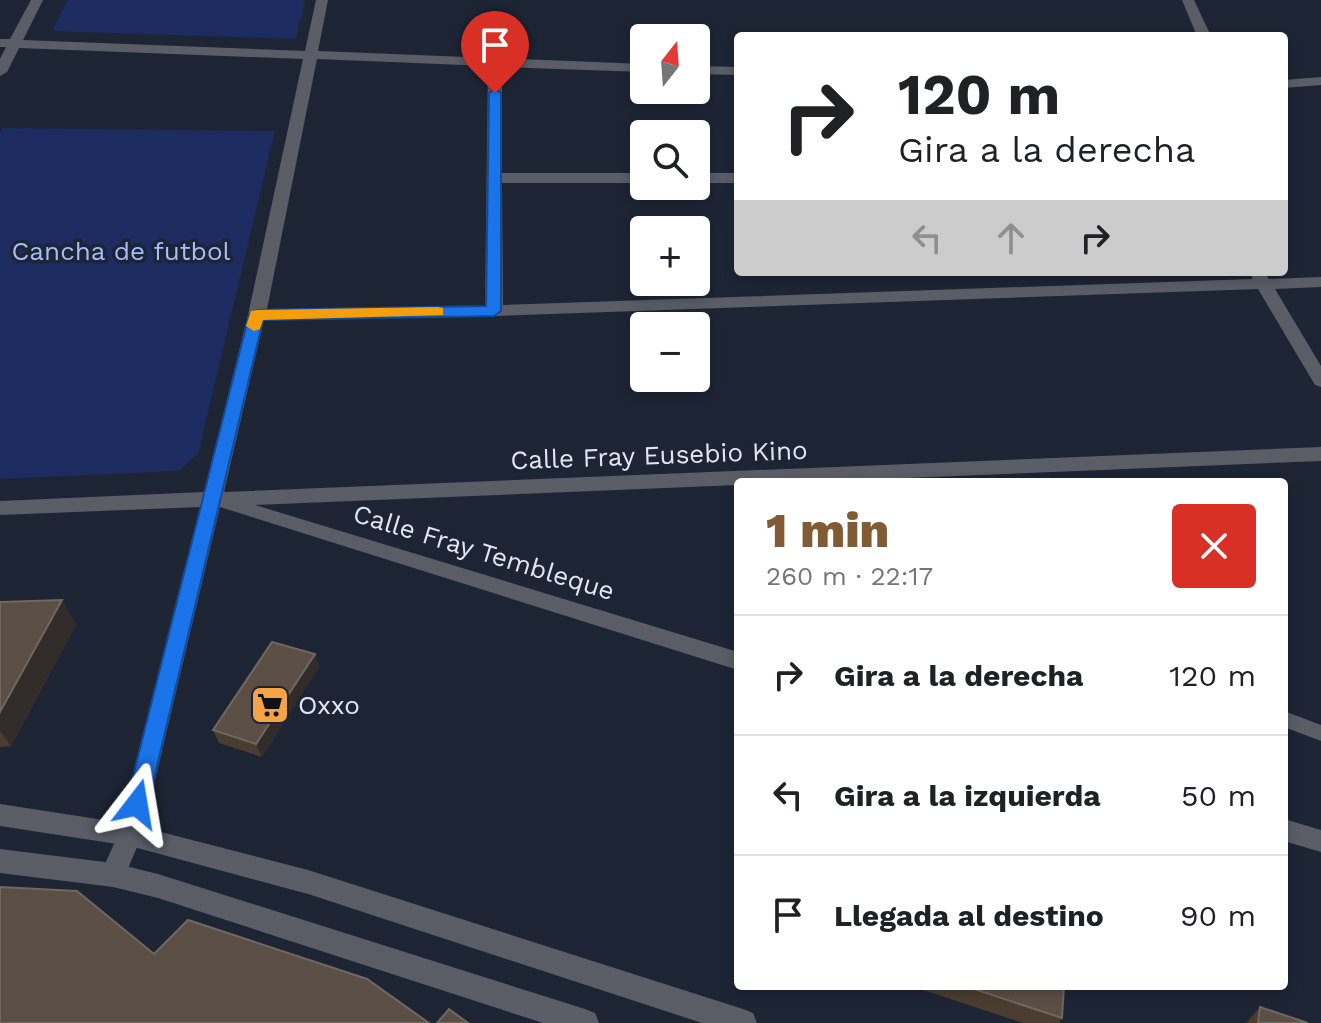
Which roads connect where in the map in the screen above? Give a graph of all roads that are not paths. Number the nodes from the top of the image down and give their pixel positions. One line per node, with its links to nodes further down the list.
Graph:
1 (37, 0): 6 (street)
2 (322, 0): 7 (street)
3 (1188, 0): 4 (street)
4 (1202, 32)
5 (0, 43): 6 (street)
6 (16, 44): 7 (street); 12 (street)
7 (309, 55): 8 (street); 22 (street)
8 (495, 64): 9 (street); 15 (street)
9 (630, 68)
10 (710, 70): 11 (street)
11 (734, 71)
12 (0, 72)
13 (1321, 81): 14 (street)
14 (1288, 84)
15 (496, 178): 16 (street); 21 (street)
16 (630, 178)
17 (710, 178): 18 (street)
18 (734, 178)
19 (1260, 278): 20 (street); 21 (street); 23 (street)
20 (1321, 282)
21 (494, 311): 22 (street)
22 (257, 315): 25 (street)
23 (1321, 381)
24 (1321, 454): 25 (street, Calle Fray Eusebio Kino)
25 (213, 499): 26 (street, Calle Fray Eusebio Kino); 27 (street, Calle Fray Tembleque); 32 (street)
26 (0, 508)
27 (734, 660)
28 (1288, 721): 29 (lane)
29 (1321, 733)
30 (0, 815): 32 (street)
31 (1288, 831): 33 (street)
32 (130, 835): 35 (street); 37 (street)
33 (1321, 841)
34 (0, 861): 35 (street)
35 (113, 875): 36 (street)
36 (585, 1023)
37 (743, 1023)

